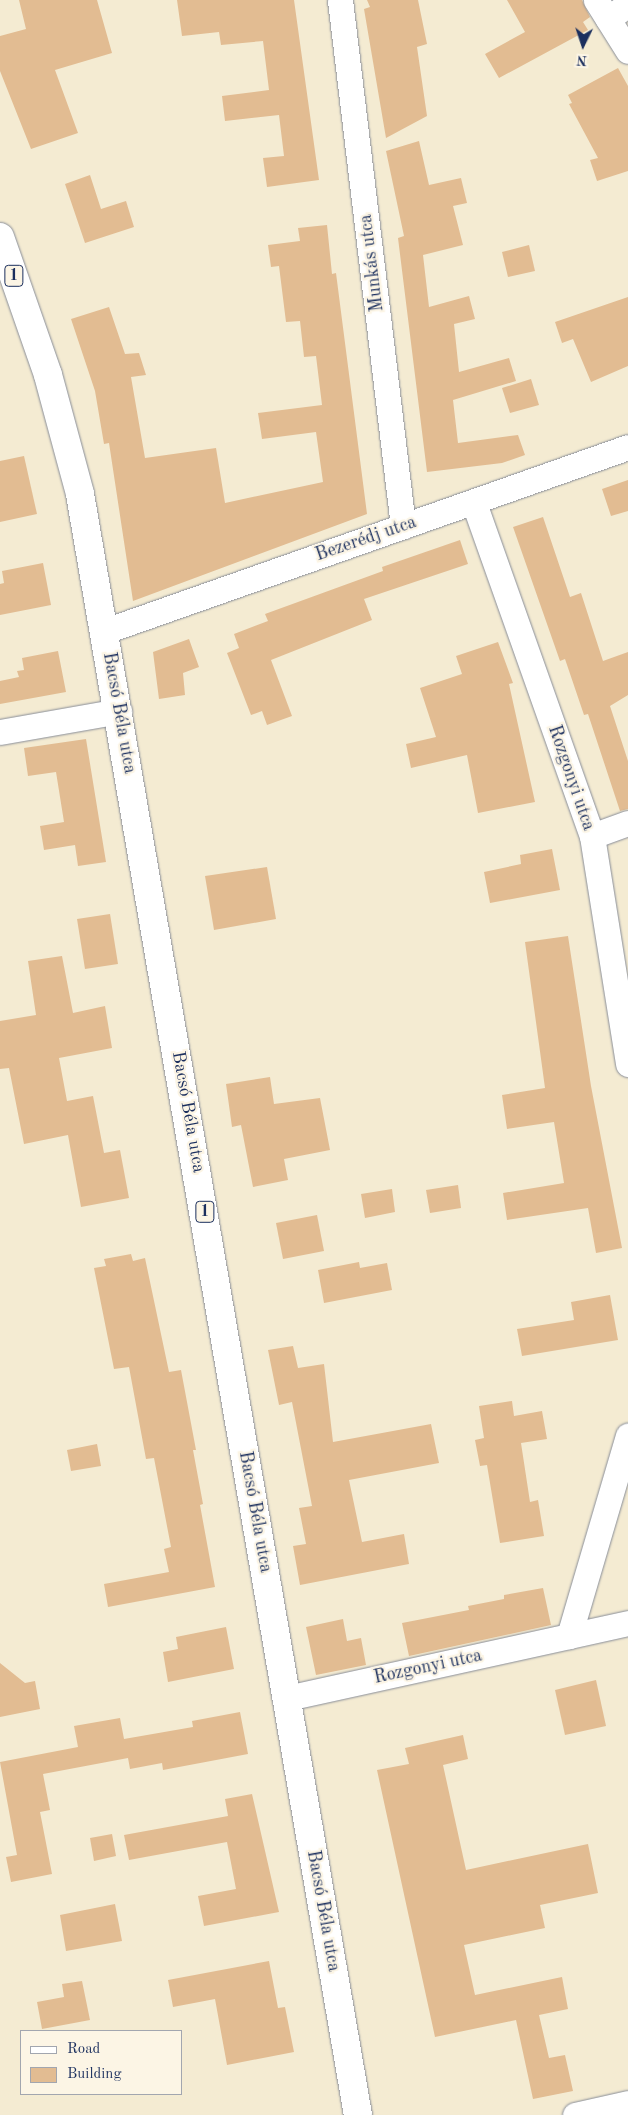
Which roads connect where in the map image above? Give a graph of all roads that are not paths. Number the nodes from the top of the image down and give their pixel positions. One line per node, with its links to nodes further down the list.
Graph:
1 (340, 0): 8 (street, Munkás utca)
2 (628, 4): 3 (street)
3 (602, 9): 4 (street)
4 (628, 51)
5 (0, 237): 9 (main road, Bacsó Béla utca / 1)
6 (628, 447): 7 (street, Bezerédj utca)
7 (474, 503): 8 (street, Bezerédj utca); 13 (street, Rozgonyi utca)
8 (403, 526): 9 (street, Bezerédj utca)
9 (105, 632): 10 (main road, Bacsó Béla utca / 1)
10 (120, 711): 11 (street); 18 (main road, Bacsó Béla utca / 1)
11 (0, 732)
12 (628, 823): 13 (street)
13 (592, 836): 14 (street, Rozgonyi utca)
14 (628, 1064)
15 (628, 1436): 17 (street)
16 (628, 1623): 17 (street, Rozgonyi utca)
17 (569, 1636): 18 (street, Rozgonyi utca)
18 (287, 1698): 20 (main road, Bacsó Béla utca / 1)
19 (628, 2104): 21 (street)
20 (358, 2115)
21 (575, 2115)

